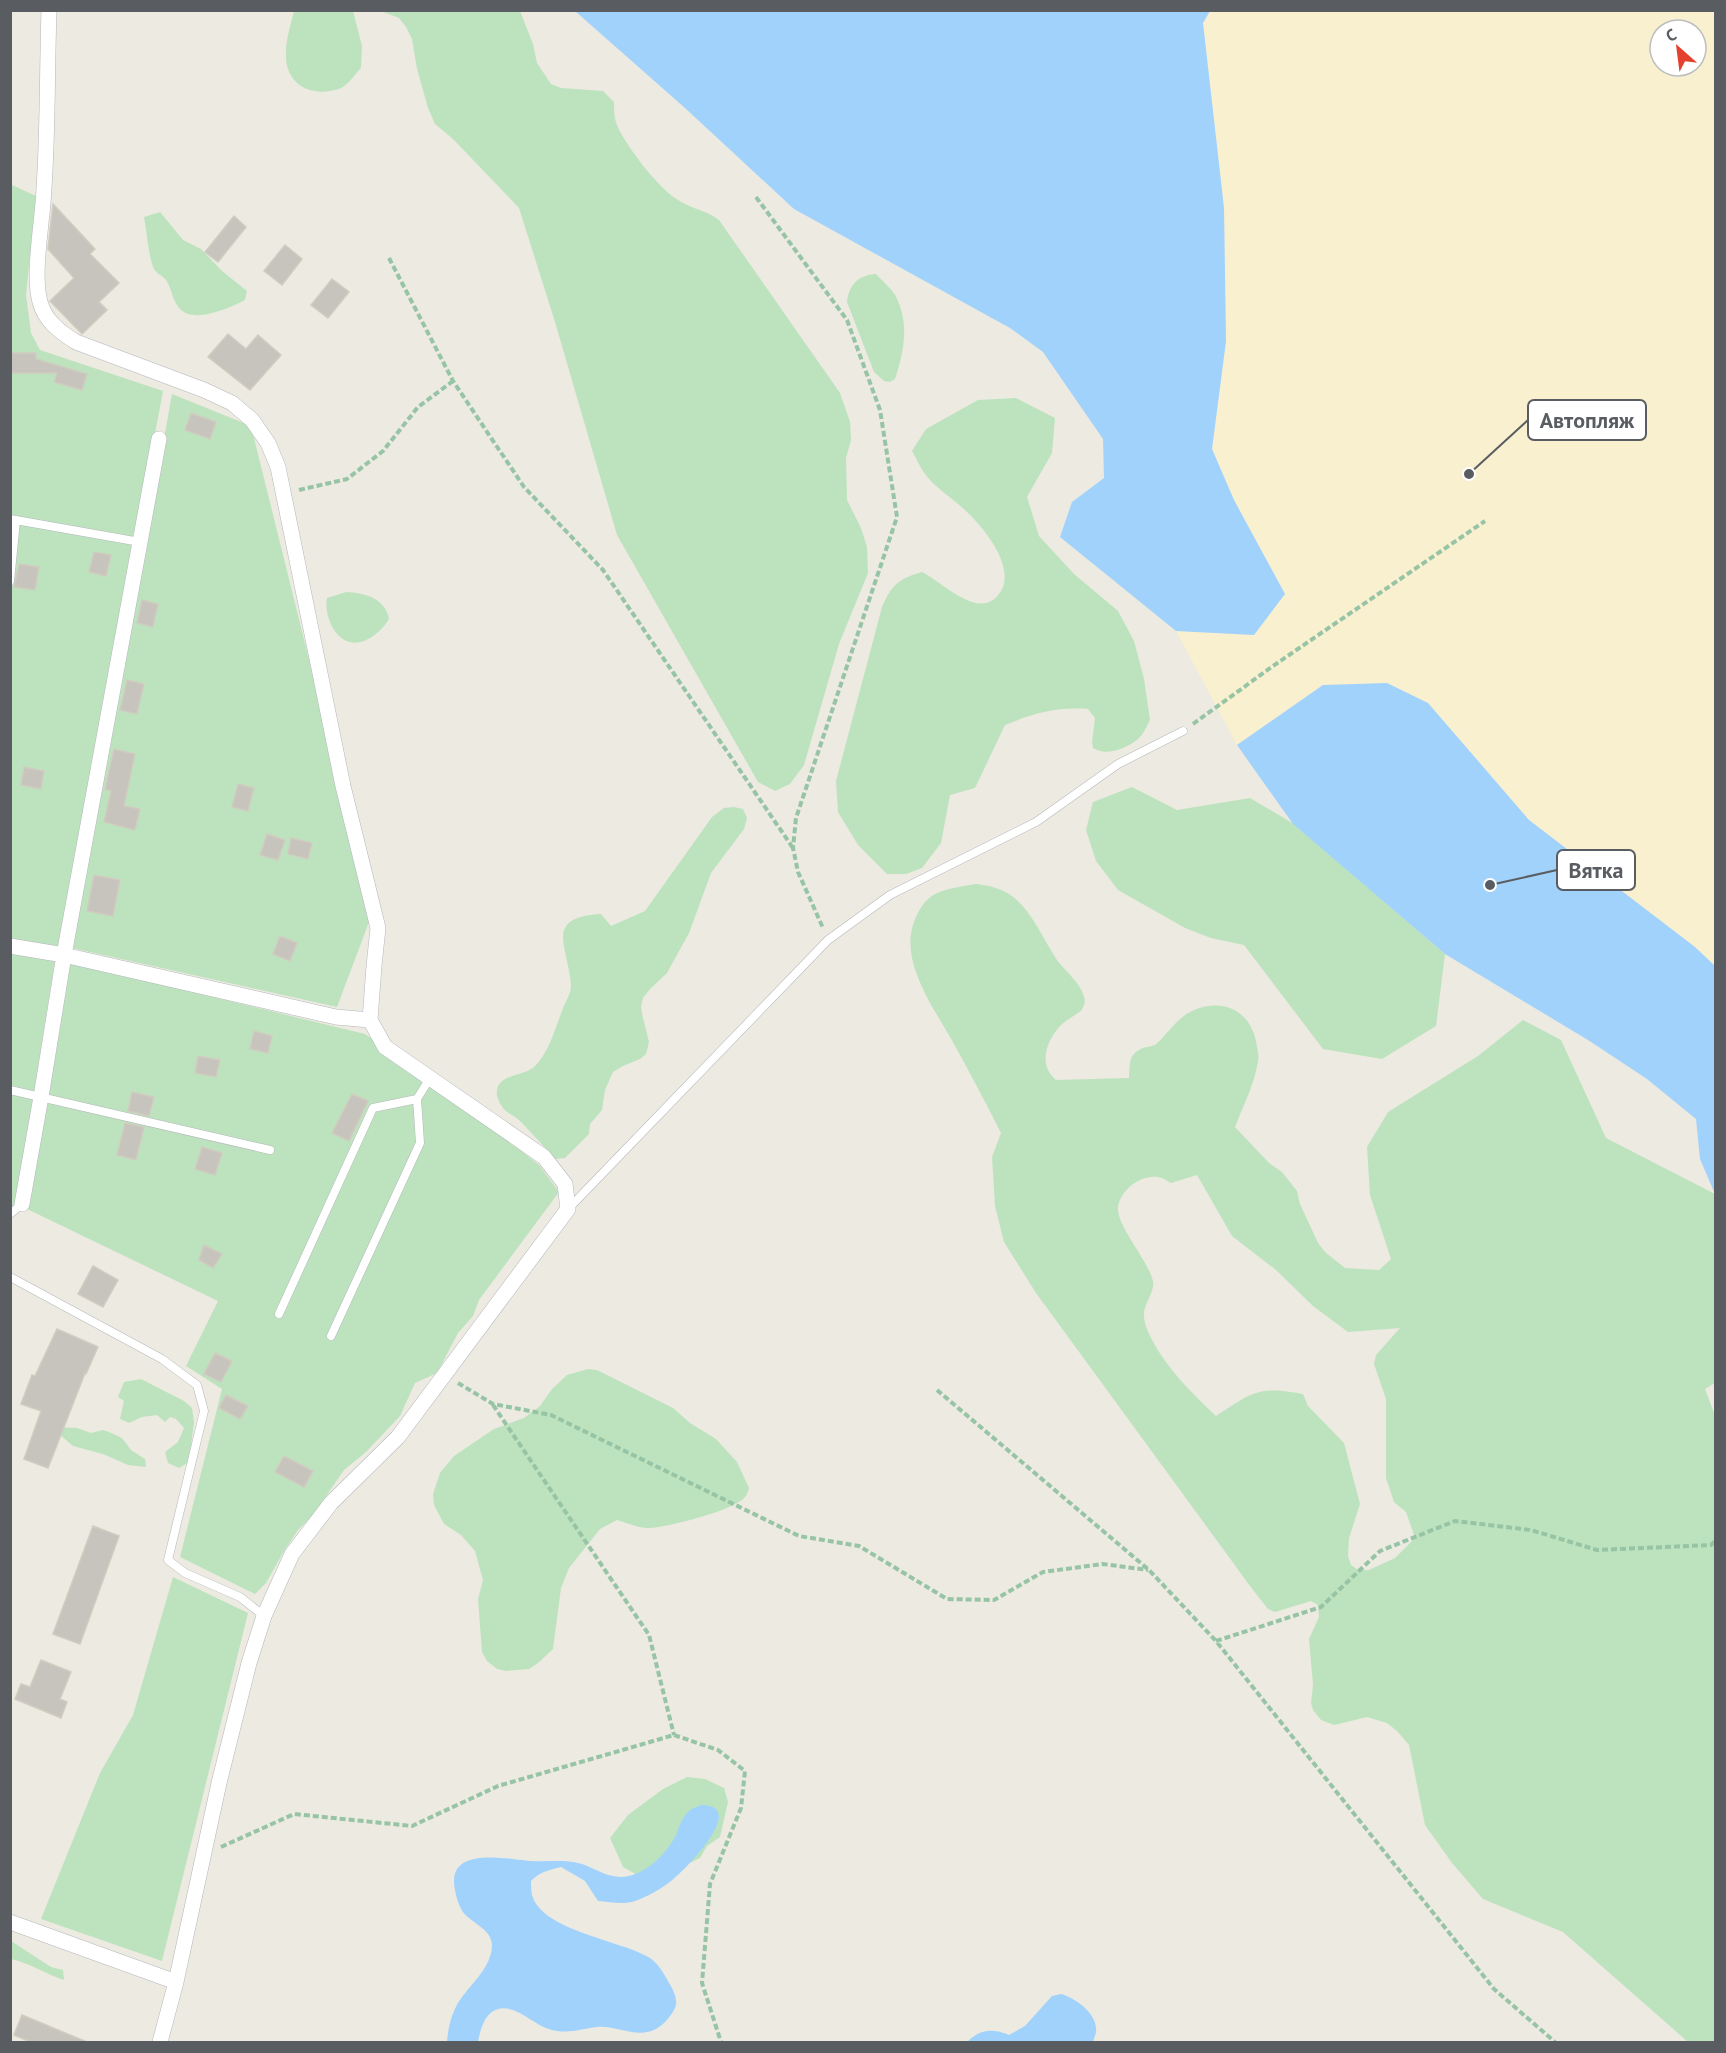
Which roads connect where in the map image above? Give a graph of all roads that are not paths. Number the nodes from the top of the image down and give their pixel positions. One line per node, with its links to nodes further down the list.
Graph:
1 (49, 10): 9 (street)
2 (159, 439): 4 (street)
3 (13, 520): 4 (lane); 5 (lane)
4 (140, 542): 8 (street)
5 (10, 581)
6 (1183, 732): 16 (lane)
7 (10, 946): 8 (street)
8 (64, 955): 9 (street); 12 (street)
9 (370, 1020): 10 (street)
10 (430, 1077): 13 (lane); 16 (street)
11 (10, 1090): 12 (lane)
12 (41, 1097): 14 (lane); 15 (street)
13 (417, 1099): 18 (lane); 19 (lane)
14 (270, 1150)
15 (16, 1209)
16 (568, 1209): 20 (street)
17 (12, 1278): 20 (lane)
18 (279, 1314)
19 (331, 1336)
20 (264, 1617): 22 (street)
21 (10, 1922): 22 (street)
22 (176, 1982): 23 (street)
23 (160, 2043)

